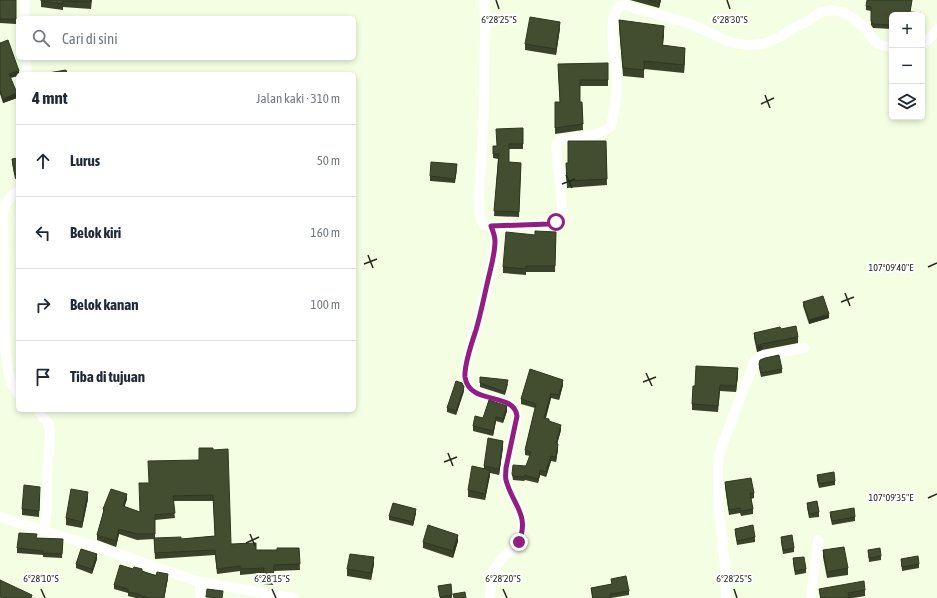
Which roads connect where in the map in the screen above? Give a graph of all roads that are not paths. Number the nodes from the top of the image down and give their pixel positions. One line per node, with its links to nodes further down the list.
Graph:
1 (25, 0): 3 (street)
2 (484, 0): 10 (street)
3 (24, 16)
4 (937, 29): 5 (street)
5 (925, 42)
6 (889, 46): 10 (street)
7 (26, 60): 8 (street)
8 (27, 72)
9 (16, 193): 12 (street)
10 (491, 226): 20 (street)
11 (804, 348): 21 (street)
12 (16, 391)
13 (39, 412): 15 (street)
14 (0, 517): 15 (street)
15 (44, 530): 17 (street)
16 (818, 540): 22 (street)
17 (200, 582): 18 (street); 19 (street)
18 (200, 598)
19 (293, 598)
20 (490, 598)
21 (726, 598)
22 (811, 598)

